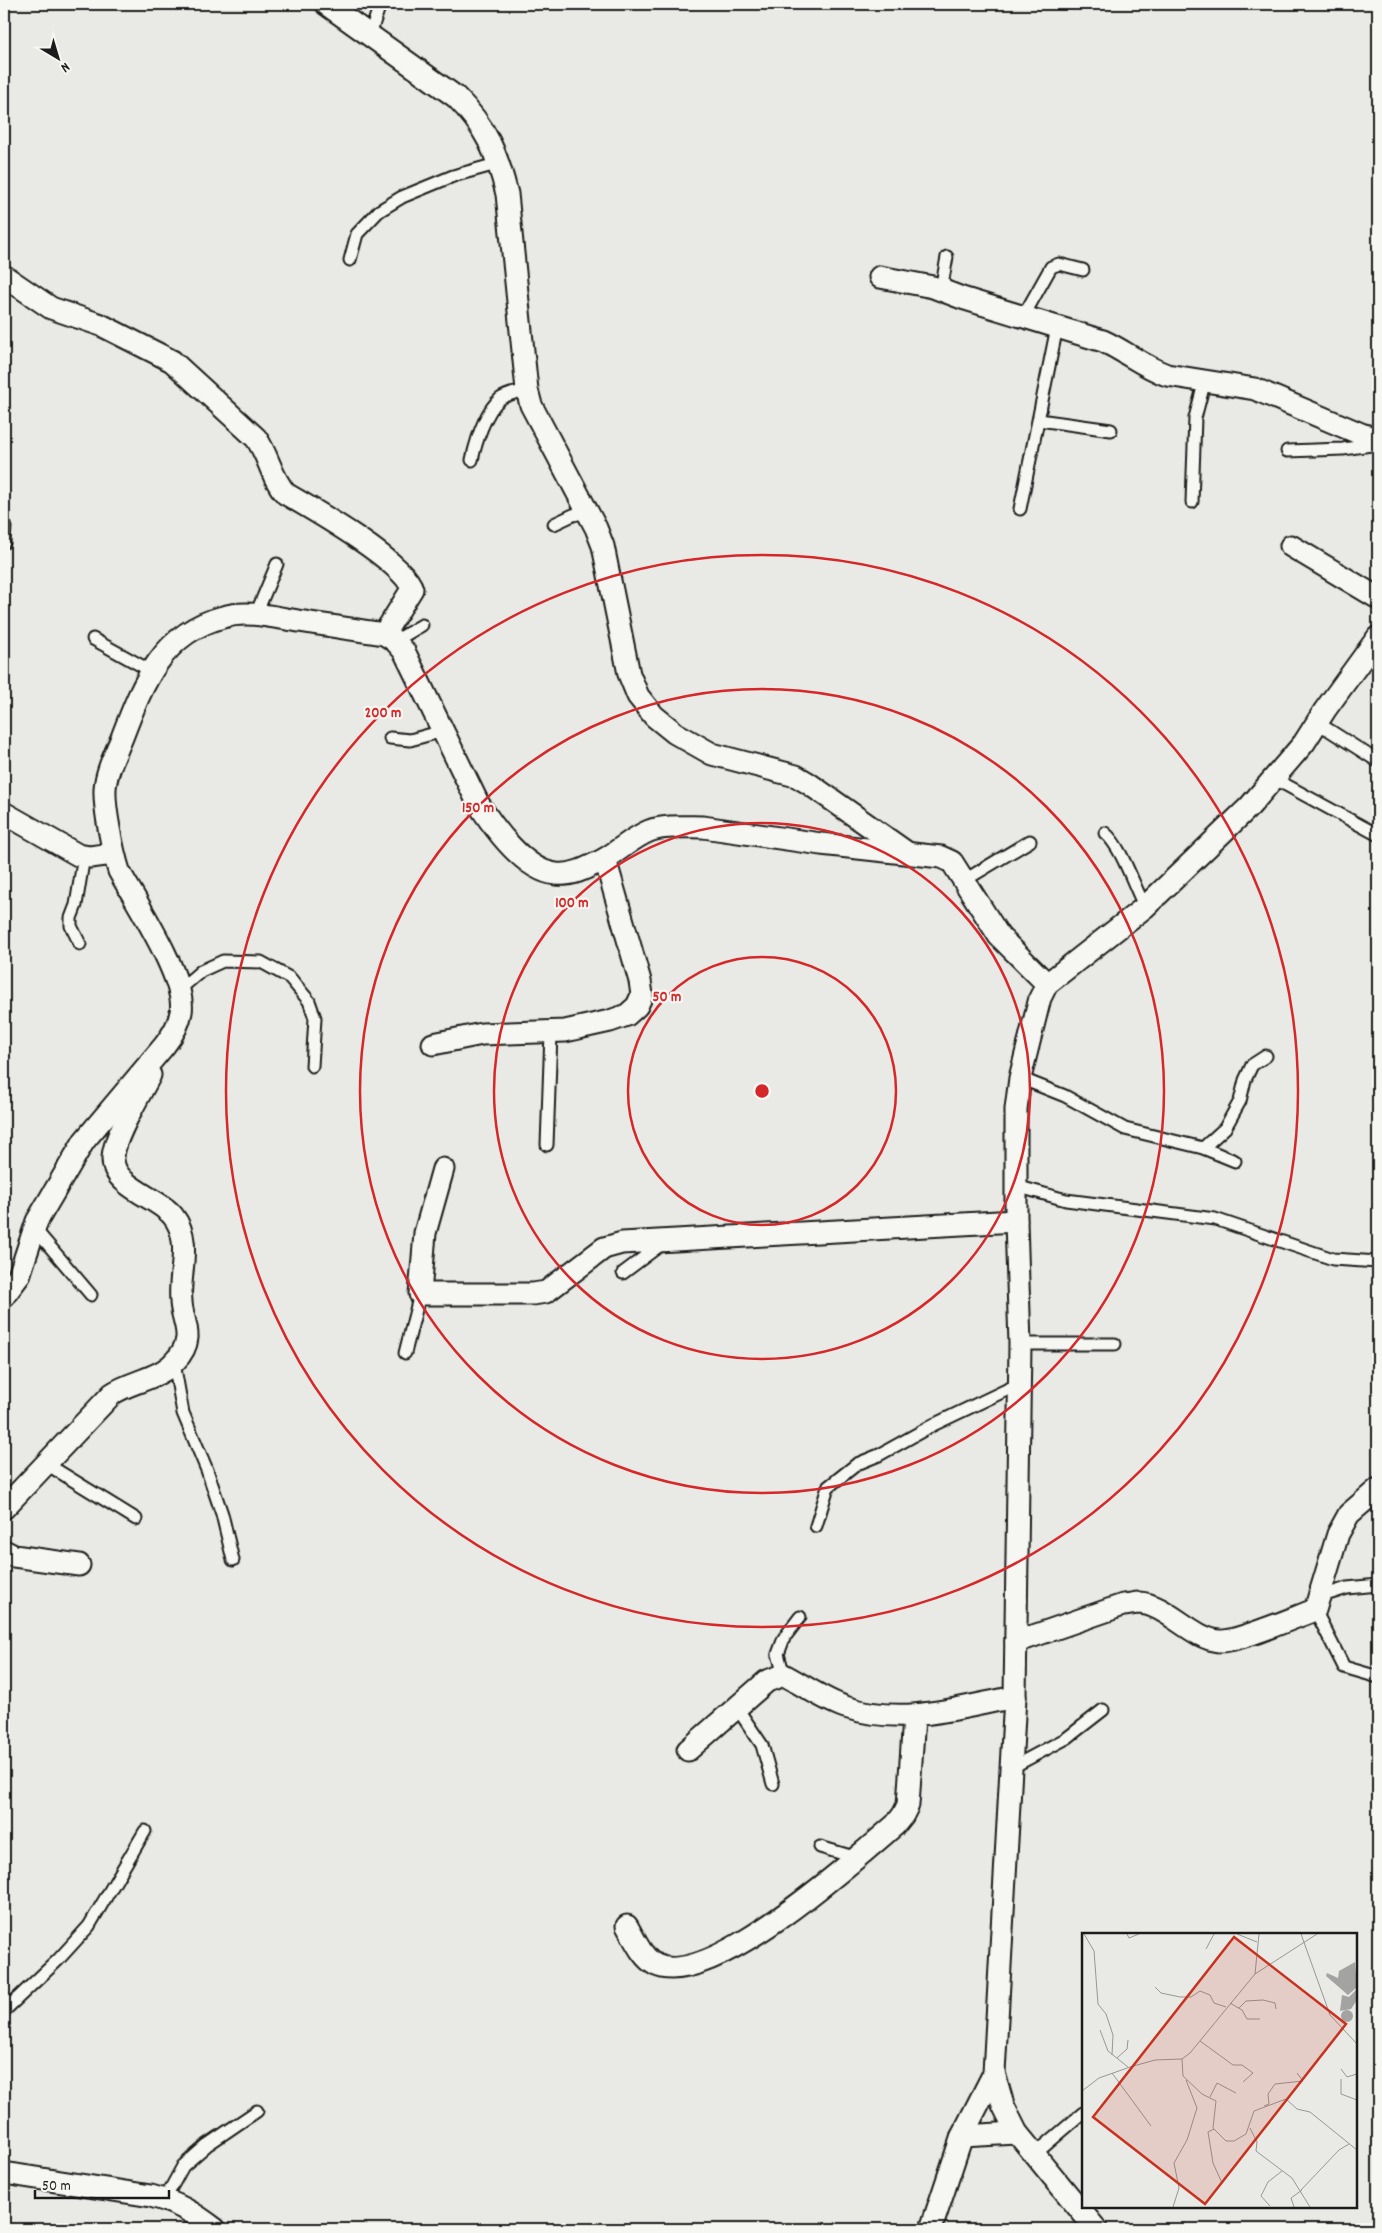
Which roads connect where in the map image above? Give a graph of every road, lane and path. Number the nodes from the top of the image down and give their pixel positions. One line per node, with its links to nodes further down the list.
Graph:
1 (326, 4): 3 (street)
2 (380, 4): 3 (lane)
3 (370, 35): 4 (street)
4 (500, 163): 6 (lane); 14 (street)
5 (947, 257): 10 (lane)
6 (350, 260)
7 (1083, 270): 11 (lane)
8 (4, 276): 32 (street)
9 (880, 277): 10 (street)
10 (946, 293): 11 (street)
11 (1023, 317): 12 (street)
12 (1057, 327): 13 (street); 15 (lane)
13 (1205, 380): 17 (street); 21 (lane)
14 (527, 390): 20 (lane); 23 (street)
15 (1039, 420): 16 (lane); 22 (lane)
16 (1111, 430)
17 (1378, 439)
18 (1378, 444): 19 (lane)
19 (1287, 451)
20 (472, 460)
21 (1192, 502)
22 (1020, 509)
23 (588, 512): 25 (lane); 45 (street)
24 (4, 522): 26 (lane)
25 (554, 524)
26 (4, 543)
27 (1291, 546): 29 (street)
28 (278, 564): 30 (lane)
29 (1378, 598)
30 (256, 614): 32 (street); 35 (street)
31 (422, 625): 32 (lane)
32 (390, 637): 37 (street)
33 (1378, 637): 36 (street)
34 (93, 638): 35 (lane)
35 (151, 671): 46 (street)
36 (1318, 723): 39 (lane); 40 (street)
37 (443, 731): 38 (lane); 48 (street)
38 (390, 738)
39 (1376, 760)
40 (1275, 779): 43 (lane); 50 (street)
41 (4, 813): 47 (street)
42 (1105, 833): 50 (lane)
43 (1378, 834)
44 (1030, 840): 49 (lane)
45 (908, 853): 48 (street); 49 (street)
46 (113, 854): 47 (street); 53 (street)
47 (84, 856): 51 (lane)
48 (605, 859): 54 (street)
49 (964, 880): 52 (street)
50 (1145, 907): 52 (street)
51 (80, 944)
52 (1047, 984): 59 (street)
53 (180, 989): 56 (street); 58 (lane)
54 (551, 1032): 55 (street); 60 (lane)
55 (433, 1044)
56 (164, 1046): 66 (street); 76 (street)
57 (1266, 1056): 61 (lane)
58 (312, 1066)
59 (1020, 1078): 61 (lane); 64 (street)
60 (547, 1144)
61 (1204, 1148): 62 (lane)
62 (1235, 1161)
63 (442, 1169): 70 (street)
64 (1016, 1186): 65 (street); 68 (lane)
65 (1016, 1221): 67 (street); 73 (street)
66 (34, 1228): 71 (lane); 72 (street)
67 (667, 1241): 69 (lane); 70 (street)
68 (1378, 1262)
69 (623, 1273)
70 (420, 1294): 75 (lane)
71 (91, 1295)
72 (4, 1296)
73 (1020, 1344): 74 (lane); 77 (street)
74 (1114, 1344)
75 (405, 1353)
76 (174, 1363): 78 (street); 84 (lane)
77 (1019, 1384): 82 (lane); 89 (street)
78 (45, 1464): 80 (street); 81 (lane)
79 (1378, 1490): 87 (street)
80 (4, 1508)
81 (136, 1520)
82 (816, 1526)
83 (4, 1551): 85 (street)
84 (233, 1560)
85 (79, 1565)
86 (1378, 1585): 87 (lane)
87 (1317, 1604): 89 (street); 91 (lane)
88 (800, 1617): 90 (lane)
89 (1016, 1642): 92 (street)
90 (784, 1675): 93 (street); 95 (street)
91 (1378, 1678)
92 (1015, 1697): 95 (street); 97 (street)
93 (737, 1708): 96 (street); 98 (lane)
94 (1103, 1710): 97 (lane)
95 (914, 1717): 101 (street)
96 (688, 1750)
97 (1011, 1768): 104 (street)
98 (773, 1784)
99 (145, 1831): 103 (lane)
100 (820, 1847): 101 (lane)
101 (857, 1858): 102 (street)
102 (627, 1926)
103 (4, 2011)
104 (994, 2073): 107 (street); 108 (street)
105 (257, 2111): 111 (lane)
106 (1082, 2115): 109 (lane)
107 (1017, 2133): 108 (street); 109 (street)
108 (962, 2136): 113 (street)
109 (1035, 2154): 114 (street)
110 (4, 2173): 111 (street)
111 (165, 2200): 112 (street)
112 (215, 2229)
113 (931, 2229)
114 (1096, 2229)

